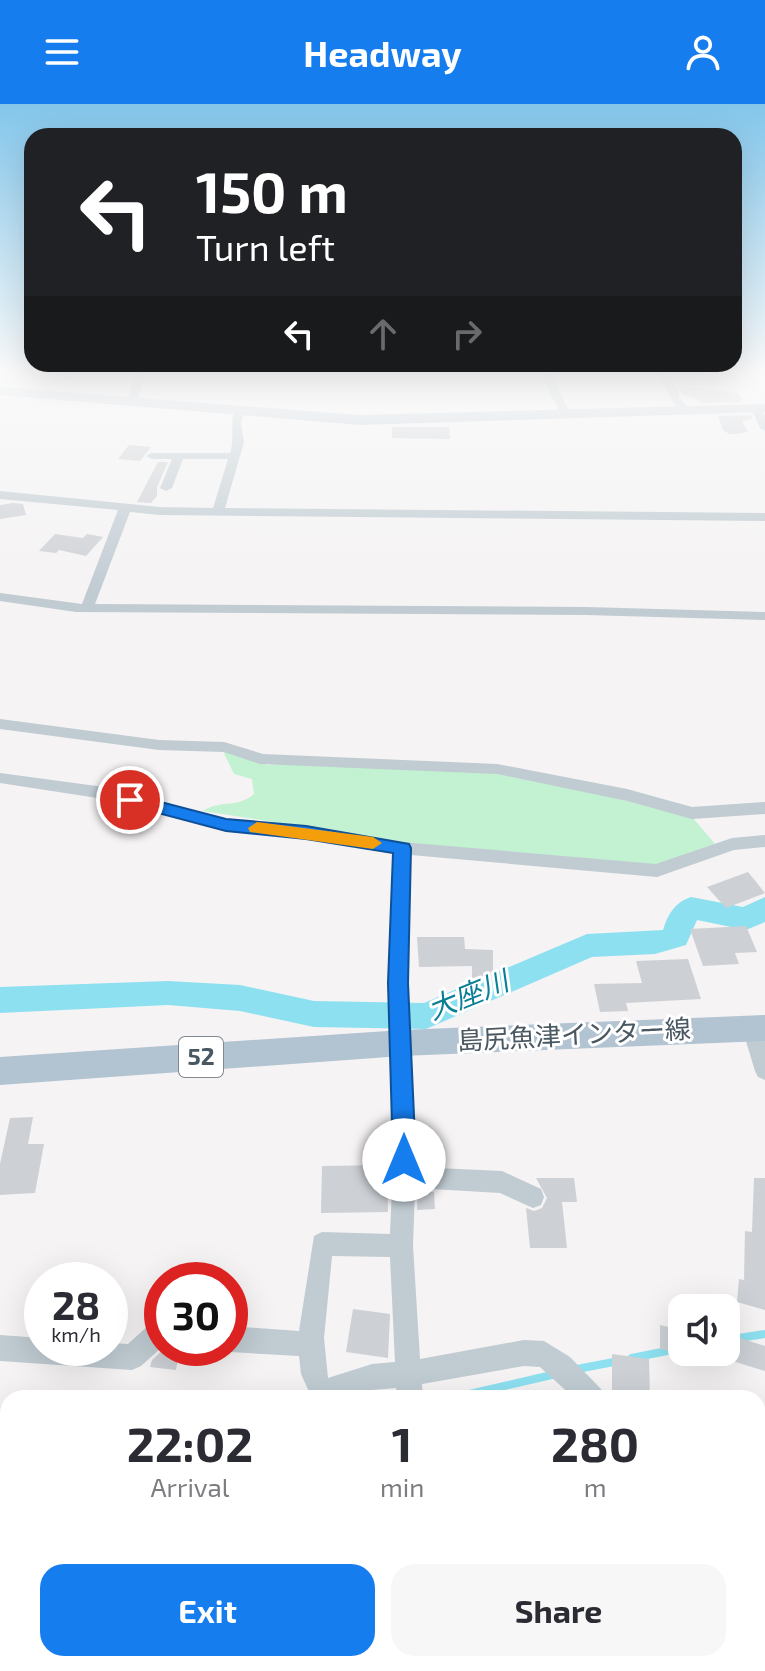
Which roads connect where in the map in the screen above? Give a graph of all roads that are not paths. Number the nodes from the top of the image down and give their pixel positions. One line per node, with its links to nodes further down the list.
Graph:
1 (238, 445): 4 (street)
2 (152, 456): 3 (street)
3 (179, 456): 4 (street); 5 (street)
4 (235, 456): 8 (street)
5 (166, 488)
6 (0, 495): 7 (street)
7 (125, 509): 8 (street); 11 (street)
8 (218, 511): 9 (street)
9 (765, 517)
10 (0, 597): 11 (street)
11 (87, 608): 12 (street)
12 (765, 616)
13 (0, 724): 15 (street)
14 (0, 778): 17 (street)
15 (765, 808)
16 (765, 841): 17 (street)
17 (402, 848): 19 (street)
18 (758, 1028): 19 (main road, 島尻魚津インター線 / 52); 21 (street)
19 (402, 1043): 20 (main road, 島尻魚津インター線 / 52); 22 (street)
20 (0, 1071)
21 (765, 1071)
22 (403, 1177): 23 (street); 24 (street)
23 (533, 1197)
24 (401, 1246): 26 (street); 29 (street)
25 (248, 1340): 26 (street)
26 (312, 1344): 30 (street)
27 (144, 1346): 28 (street)
28 (0, 1348)
29 (410, 1386): 31 (street); 32 (street)
30 (326, 1390)
31 (332, 1390)
32 (584, 1390)

